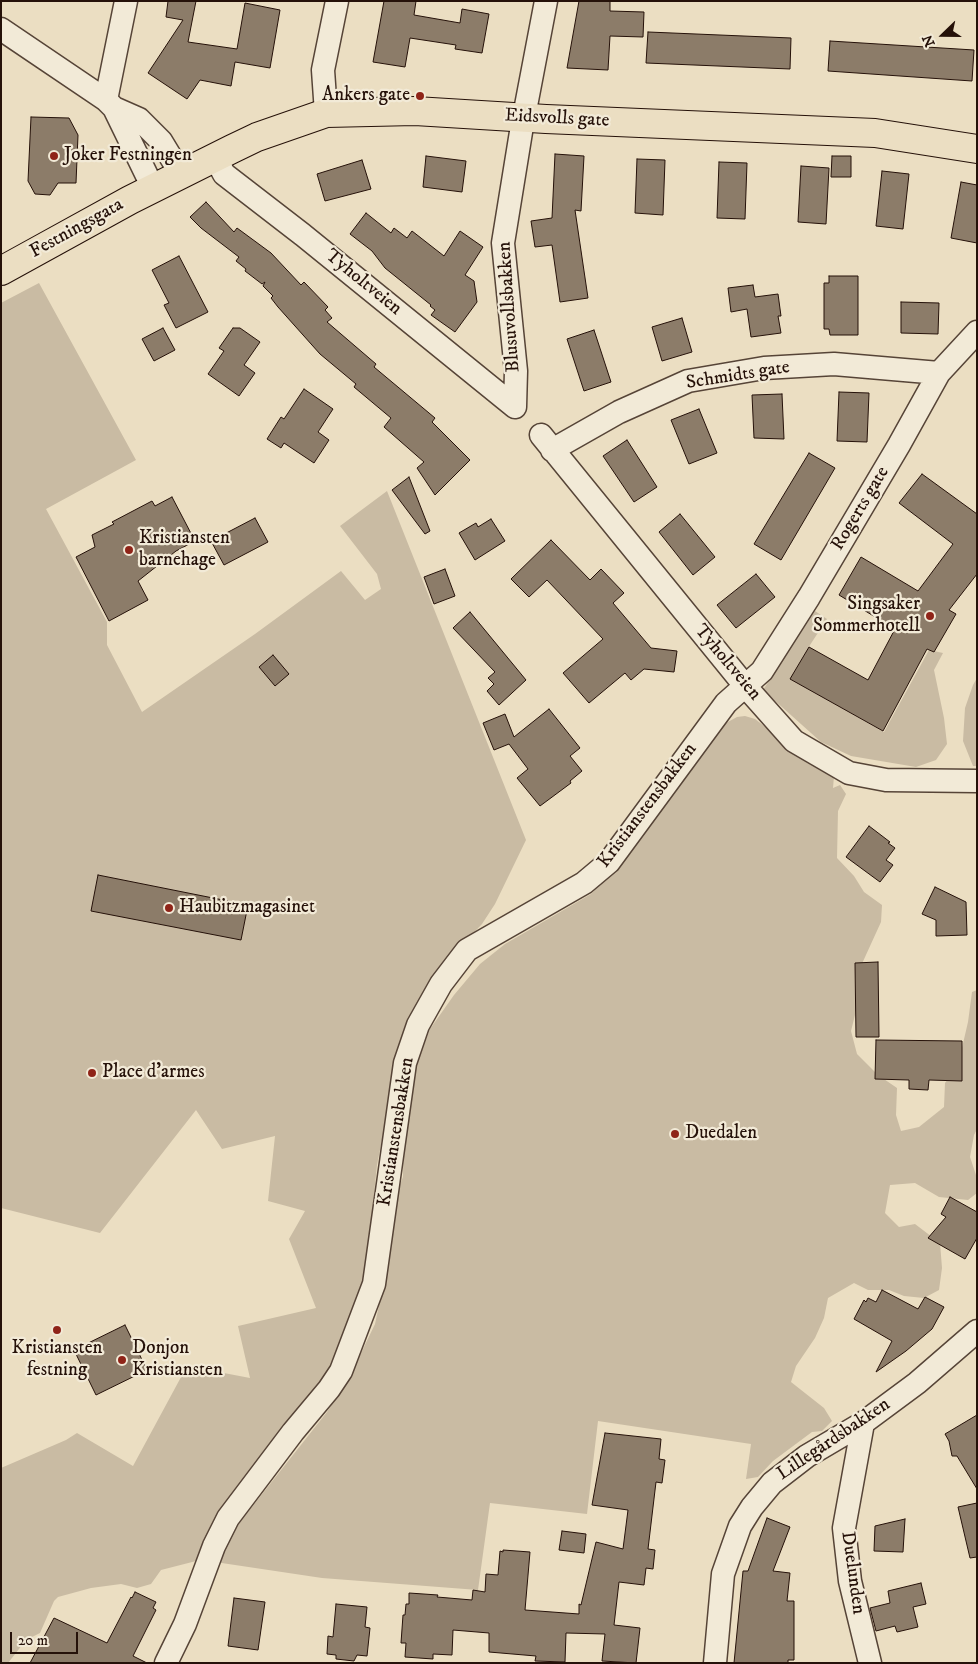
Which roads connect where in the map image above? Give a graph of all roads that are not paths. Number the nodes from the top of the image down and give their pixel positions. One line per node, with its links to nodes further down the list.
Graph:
1 (126, 1): 5 (street)
2 (336, 1): 6 (street)
3 (546, 1): 7 (street, Blusuvollsbakken)
4 (1, 29): 5 (street)
5 (110, 104): 10 (street); 11 (street)
6 (326, 113): 7 (main road, Eidsvolls gate); 9 (main road, Eidsvolls gate)
7 (524, 118): 8 (main road, Eidsvolls gate); 15 (street, Blusuvollsbakken)
8 (977, 149)
9 (215, 157): 10 (main road, Eidsvolls gate); 15 (street, Tyholtveien)
10 (181, 174): 11 (main road, Eidsvolls gate)
11 (152, 188): 12 (main road, Festningsgata)
12 (1, 271)
13 (977, 332): 14 (street, Rogerts gate)
14 (939, 374): 16 (street, Schmidts gate); 17 (street, Rogerts gate)
15 (515, 406)
16 (546, 442): 17 (street, Tyholtveien)
17 (746, 687): 18 (street, Tyholtveien); 21 (street, Kristianstensbakken)
18 (977, 781)
19 (977, 1331): 20 (street, Lillegårdsbakken)
20 (863, 1423): 22 (street, Lillegårdsbakken); 23 (street, Duelunden)
21 (166, 1663)
22 (715, 1663)
23 (870, 1663)

